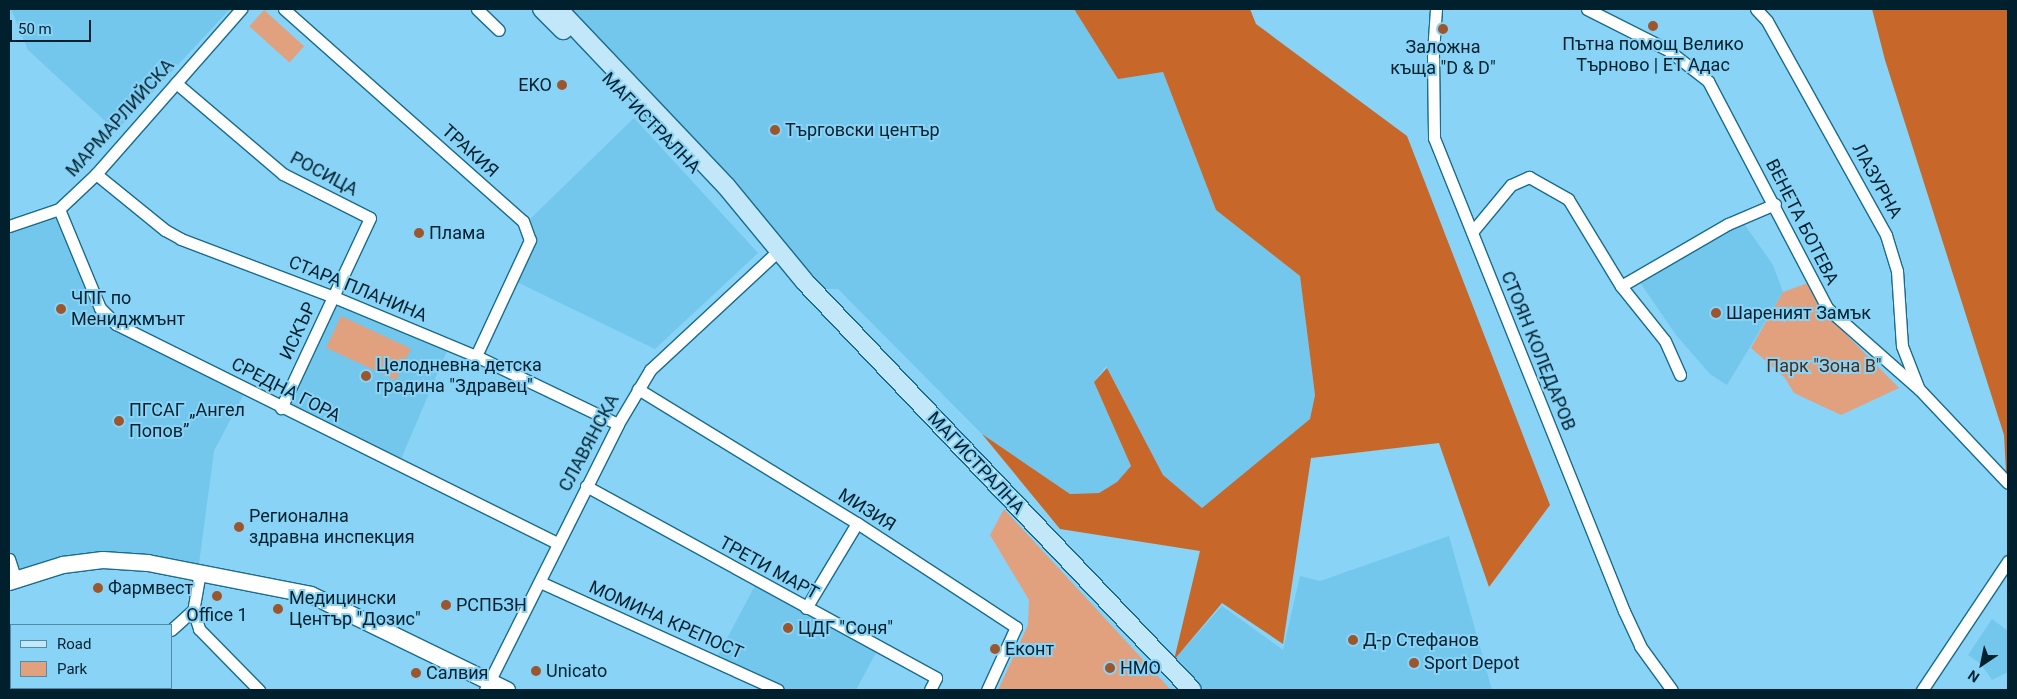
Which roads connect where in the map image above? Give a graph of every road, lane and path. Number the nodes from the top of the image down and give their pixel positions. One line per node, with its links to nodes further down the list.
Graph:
1 (240, 9): 10 (street, МАРМАРЛИЙСКА)
2 (284, 9): 20 (street, ТРАКИЯ)
3 (477, 9): 9 (street)
4 (542, 9): 16 (main road, МАГИСТРАЛНА)
5 (558, 9): 16 (main road, МАГИСТРАЛНА)
6 (1436, 9): 15 (street, СТОЯН КОЛЕДАРОВ)
7 (1587, 9): 12 (street, ВЕНЕТА БОТЕВА)
8 (1756, 9): 23 (street, ЛАЗУРНА)
9 (499, 30)
10 (176, 83): 11 (street, МАРМАРЛИЙСКА); 19 (street, РОСИЦА)
11 (96, 174): 13 (street, МАРМАРЛИЙСКА); 19 (street, СТАРА ПЛАНИНА)
12 (1775, 204): 18 (street); 23 (street, ВЕНЕТА БОТЕВА)
13 (59, 209): 14 (street, МАРМАРЛИЙСКА); 24 (street, СРЕДНА ГОРА)
14 (9, 226)
15 (1472, 232): 18 (street); 46 (street, СТОЯН КОЛЕДАРОВ)
16 (763, 233): 17 (main road, МАГИСТРАЛНА)
17 (778, 251): 22 (street, СЛАВЯНСКА); 45 (main road, МАГИСТРАЛНА)
18 (1621, 286): 21 (street)
19 (334, 297): 20 (street, СТАРА ПЛАНИНА); 24 (street, ИСКЪР)
20 (476, 356): 25 (street, СТАРА ПЛАНИНА)
21 (1680, 375)
22 (638, 389): 25 (street, СЛАВЯНСКА); 28 (street, МИЗИЯ)
23 (1919, 389): 26 (street, ВЕНЕТА БОТЕВА)
24 (281, 408): 29 (street, СРЕДНА ГОРА)
25 (618, 424): 27 (street, СЛАВЯНСКА)
26 (2008, 483)
27 (586, 486): 29 (street, СЛАВЯНСКА); 35 (street, ТРЕТИ МАРТ)
28 (857, 524): 35 (street); 44 (street, МИЗИЯ)
29 (558, 543): 34 (street, СЛАВЯНСКА)
30 (9, 560): 33 (street)
31 (2008, 561): 39 (street)
32 (200, 572): 33 (street); 36 (street); 38 (street)
33 (12, 581)
34 (540, 582): 38 (street, СЛАВЯНСКА); 42 (street, МОМИНА КРЕПОСТ)
35 (806, 608): 43 (street, ТРЕТИ МАРТ)
36 (193, 610): 37 (street); 40 (street)
37 (172, 629)
38 (488, 686): 41 (street)
39 (1927, 688)
40 (259, 690)
41 (507, 690)
42 (778, 690)
43 (930, 690)
44 (987, 690)
45 (1192, 690)
46 (1672, 690)

